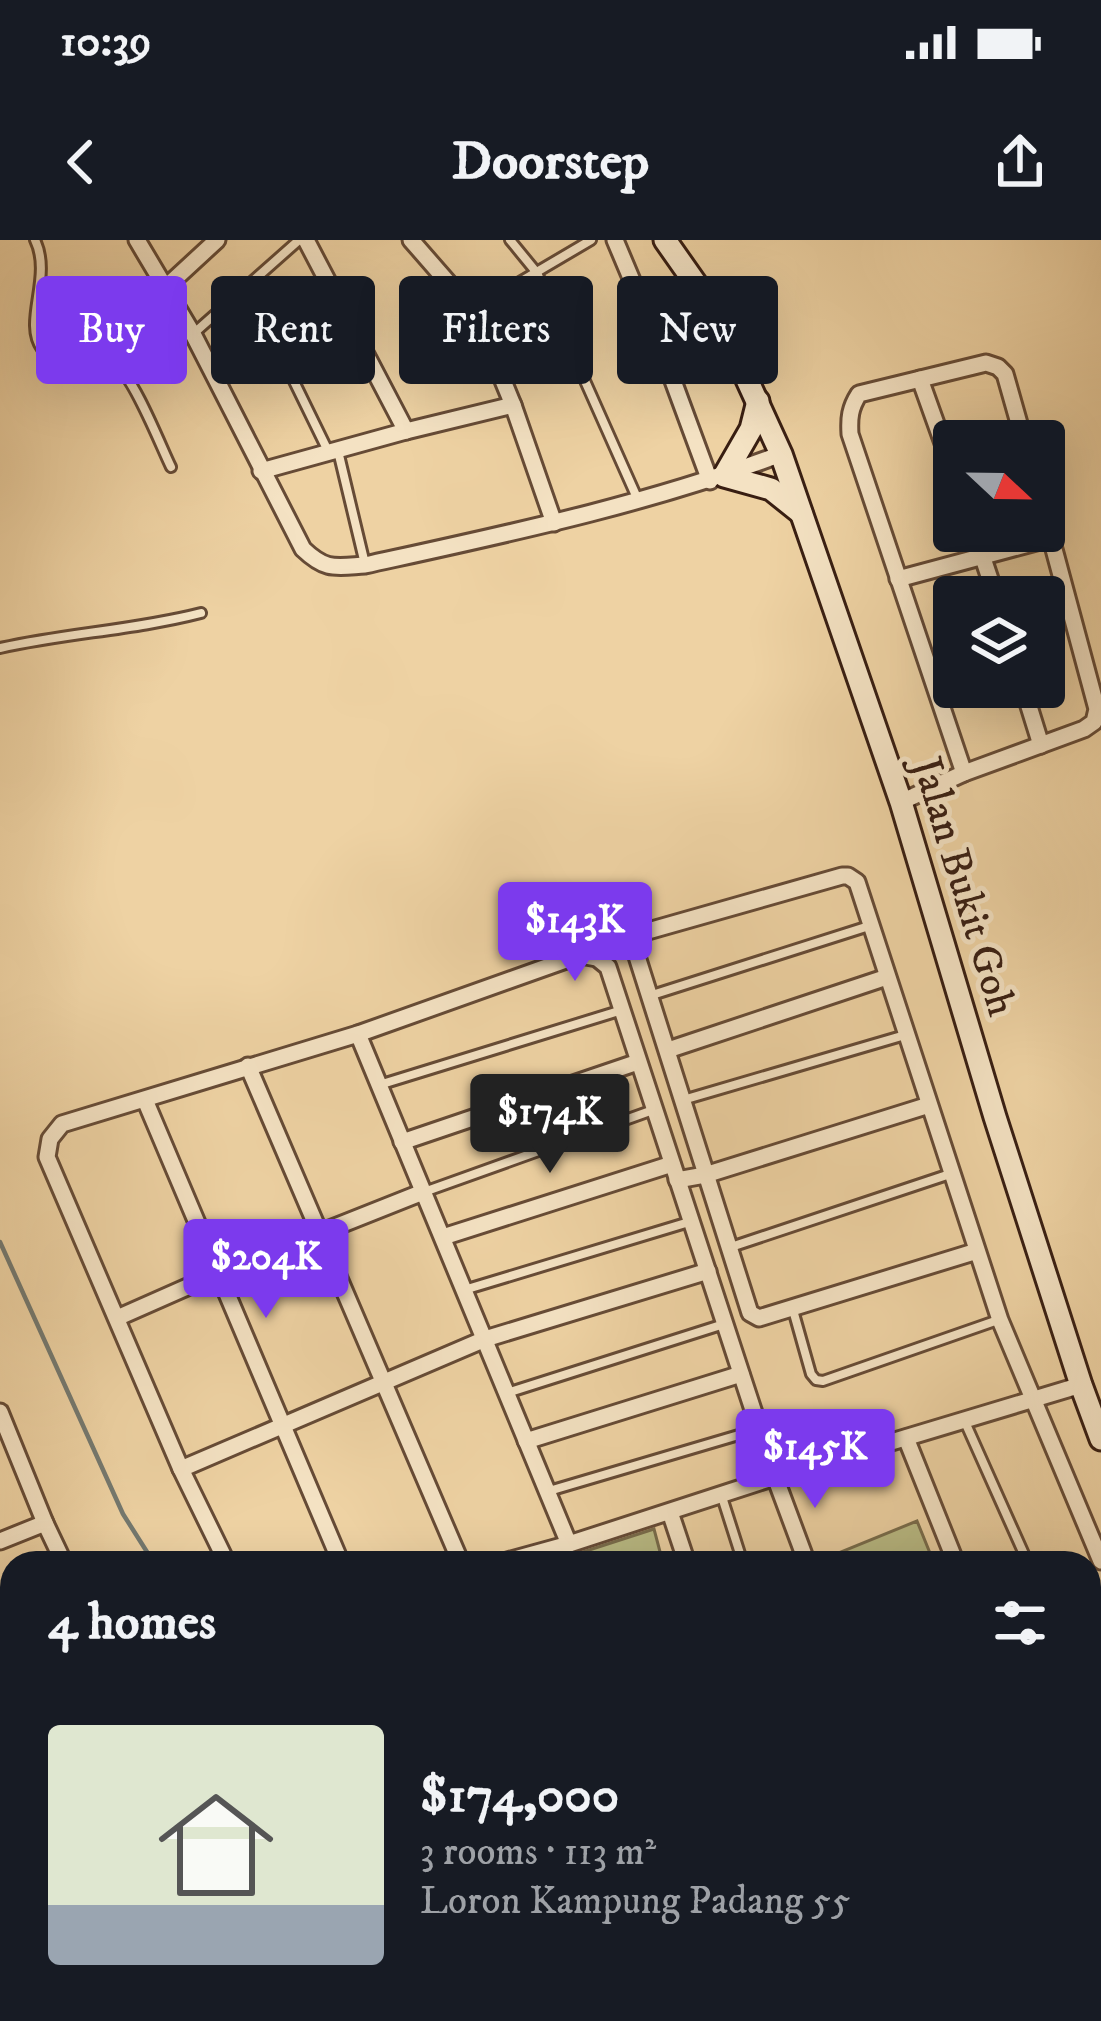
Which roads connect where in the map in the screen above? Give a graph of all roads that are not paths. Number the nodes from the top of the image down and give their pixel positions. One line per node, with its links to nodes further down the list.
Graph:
1 (35, 240): 29 (lane)
2 (137, 240): 11 (street)
3 (217, 240): 12 (street)
4 (303, 240): 13 (lane); 26 (street)
5 (411, 240): 14 (street)
6 (510, 240): 10 (lane)
7 (591, 240): 10 (lane)
8 (614, 240): 31 (street)
9 (665, 240): 22 (main road, Jalan Bukit Goh)
10 (537, 274): 15 (lane); 32 (lane)
11 (158, 276)
12 (178, 276)
13 (261, 276)
14 (442, 276)
15 (533, 276)
16 (211, 319): 18 (lane)
17 (187, 324): 18 (street)
18 (193, 334): 30 (street)
19 (920, 379): 24 (street); 25 (street); 41 (street)
20 (298, 384): 27 (lane)
21 (504, 384): 23 (street)
22 (758, 401): 28 (main road, Jalan Bukit Goh); 31 (main road)
23 (513, 405): 26 (street); 34 (street)
24 (935, 420)
25 (1018, 420)
26 (406, 431): 27 (street)
27 (333, 452): 30 (street); 39 (lane)
28 (781, 454): 31 (street); 33 (main road, Jalan Bukit Goh)
29 (171, 467)
30 (261, 472): 39 (street)
31 (717, 478): 32 (street); 33 (main road)
32 (639, 502): 34 (street)
33 (801, 513): 47 (main road, Jalan Bukit Goh)
34 (554, 523): 39 (street)
35 (982, 552): 38 (street)
36 (998, 552): 38 (street)
37 (1055, 552): 45 (street)
38 (983, 556): 40 (street); 41 (street)
39 (365, 566)
40 (989, 576)
41 (898, 579): 46 (street)
42 (201, 614): 43 (lane)
43 (0, 647)
44 (1030, 708): 45 (street)
45 (1041, 745): 46 (street)
46 (964, 773): 47 (street)
47 (901, 802): 82 (main road, Jalan Bukit Goh)
48 (870, 926): 49 (street); 50 (lane); 50 (street)
49 (887, 977): 53 (street); 54 (street)
50 (649, 996): 54 (street)
51 (623, 1009): 52 (street); 55 (street); 57 (lane)
52 (358, 1034): 56 (street); 57 (street)
53 (906, 1034): 59 (lane); 60 (street)
54 (668, 1050): 59 (street)
55 (638, 1062): 61 (street); 62 (street)
56 (248, 1066): 58 (street); 68 (street)
57 (379, 1085): 62 (street)
58 (145, 1100): 73 (street); 76 (street)
59 (683, 1100): 65 (street)
60 (929, 1105): 64 (street); 65 (street)
61 (655, 1110): 63 (street); 66 (lane)
62 (403, 1142): 66 (street)
63 (674, 1172): 65 (street); 67 (street); 69 (street)
64 (952, 1173): 70 (lane); 71 (street)
65 (705, 1175): 70 (street)
66 (423, 1192): 68 (street); 69 (street)
67 (691, 1221): 72 (street); 74 (lane)
68 (320, 1232): 73 (street); 81 (street)
69 (443, 1237): 74 (street)
70 (729, 1247): 75 (street)
71 (977, 1251): 75 (street); 77 (street)
72 (707, 1271): 78 (street); 79 (street)
73 (219, 1274): 76 (street); 87 (street)
74 (464, 1290): 79 (street)
75 (792, 1308): 77 (lane)
76 (116, 1318): 92 (street)
77 (1000, 1320): 84 (street)
78 (726, 1323): 80 (street); 83 (lane)
79 (485, 1339): 81 (street); 83 (street)
80 (741, 1374): 88 (street); 91 (street)
81 (382, 1382): 87 (street); 103 (street)
82 (1081, 1385): 84 (street); 90 (main road, Jalan Bukit Goh)
83 (507, 1393): 91 (street)
84 (1035, 1399): 86 (street); 110 (street)
85 (0, 1412): 97 (street)
86 (964, 1420): 89 (street); 109 (lane)
87 (281, 1426): 92 (street); 102 (street)
88 (760, 1429): 93 (street); 94 (lane)
89 (906, 1438): 93 (street); 108 (street)
90 (1101, 1438)
91 (526, 1441): 94 (street)
92 (181, 1469): 101 (street)
93 (776, 1477): 95 (street); 107 (street)
94 (548, 1492): 99 (street)
95 (722, 1496): 96 (street); 106 (lane)
96 (670, 1512): 99 (street); 105 (street)
97 (45, 1523): 98 (street); 100 (street)
98 (0, 1541)
99 (569, 1544): 104 (street)
100 (58, 1551)
101 (221, 1551)
102 (336, 1551)
103 (455, 1551)
104 (544, 1551)
105 (683, 1551)
106 (738, 1551)
107 (803, 1551)
108 (951, 1551)
109 (1023, 1551)
110 (1097, 1551)

